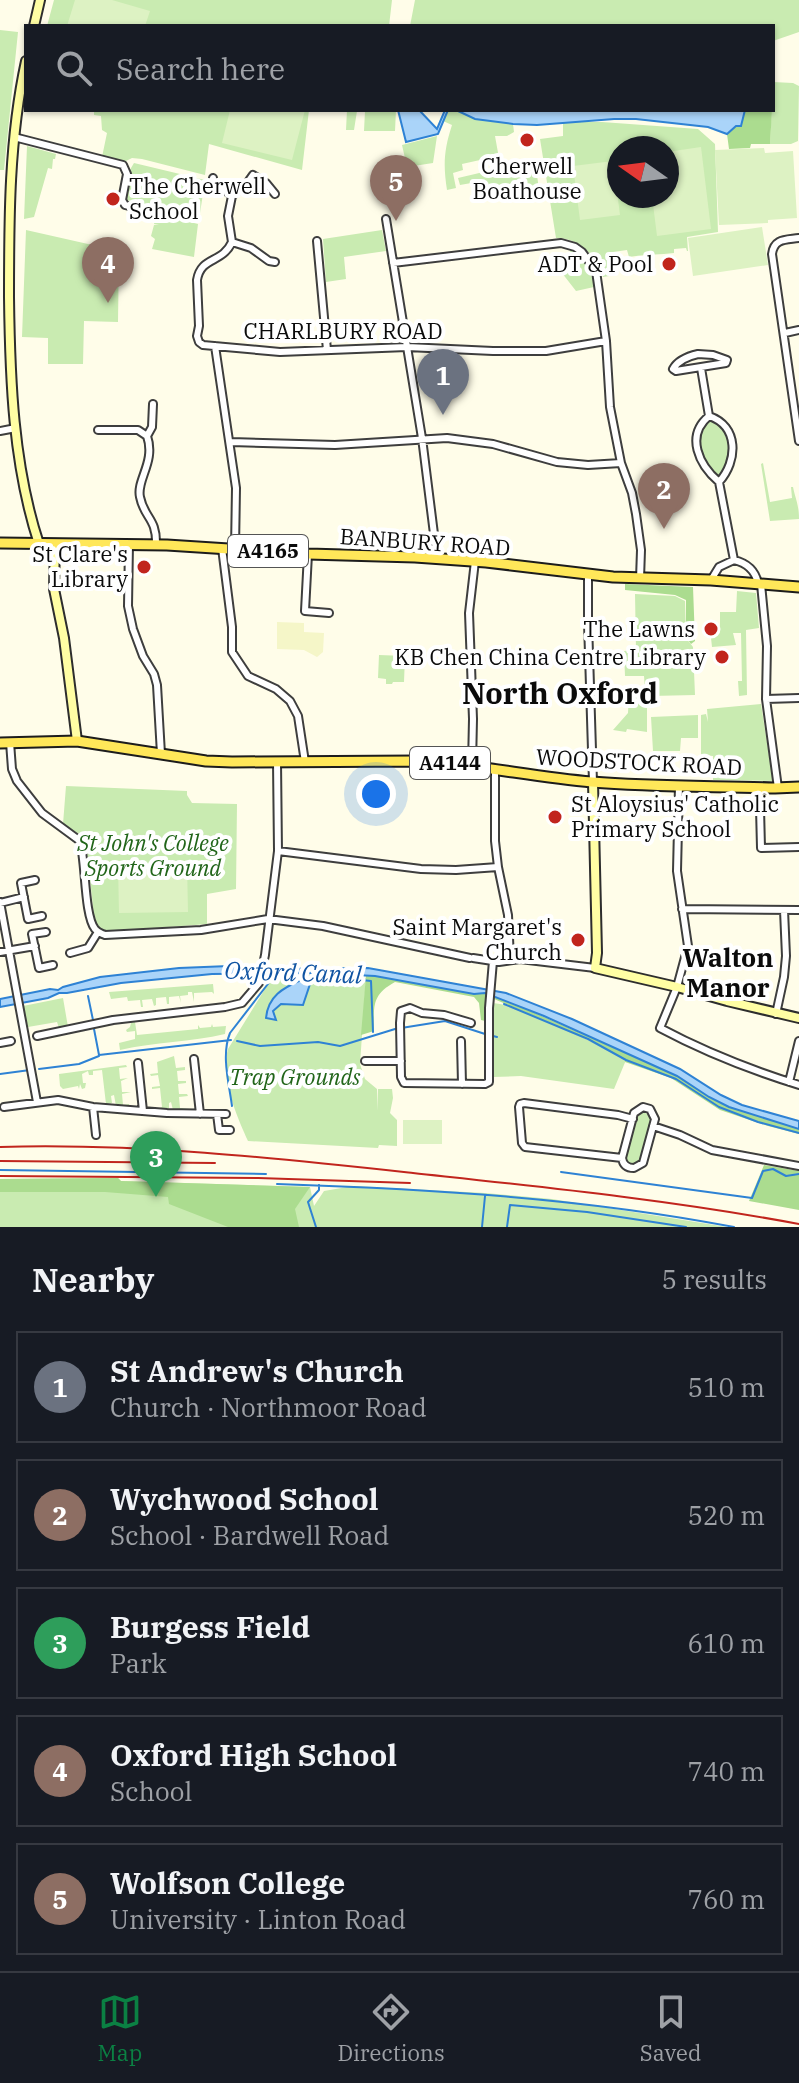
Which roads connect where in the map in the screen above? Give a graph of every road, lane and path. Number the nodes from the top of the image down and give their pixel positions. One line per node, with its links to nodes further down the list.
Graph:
1 (40, 0): 2 (main road)
2 (34, 24)
3 (24, 74): 4 (main road)
4 (14, 137): 8 (street); 24 (main road)
5 (211, 183): 7 (street)
6 (275, 194): 7 (street)
7 (232, 196): 12 (street)
8 (137, 208)
9 (386, 219): 14 (street)
10 (799, 238): 16 (street)
11 (317, 241): 20 (street)
12 (232, 242): 13 (street); 18 (street, CHARLBURY ROAD)
13 (275, 262)
14 (393, 263): 17 (street); 19 (street)
15 (799, 330): 16 (street)
16 (785, 333): 29 (street)
17 (606, 341): 19 (street, CHARLBURY ROAD); 31 (street)
18 (215, 346): 20 (street, CHARLBURY ROAD); 30 (street)
19 (407, 347): 20 (street, CHARLBURY ROAD); 28 (street)
20 (327, 350)
21 (701, 368): 21 (street); 23 (street)
22 (153, 404): 27 (street)
23 (709, 416): 32 (street); 32 (street)
24 (16, 428): 26 (street); 34 (main road)
25 (98, 430): 27 (street)
26 (0, 431)
27 (147, 436): 37 (street)
28 (422, 438): 30 (street); 31 (street); 41 (street)
29 (799, 441)
30 (231, 442): 39 (street)
31 (621, 463): 45 (street)
32 (719, 482): 42 (street)
33 (0, 543): 34 (main road, BANBURY ROAD / A4165)
34 (39, 544): 35 (main road, BANBURY ROAD / A4165)
35 (55, 544): 36 (main road, BANBURY ROAD / A4165); 52 (main road)
36 (129, 544): 37 (main road, BANBURY ROAD / A4165); 54 (street)
37 (156, 545): 38 (main road, BANBURY ROAD / A4165)
38 (222, 548): 39 (main road, BANBURY ROAD / A4165); 56 (street)
39 (235, 549): 40 (main road, BANBURY ROAD / A4165)
40 (308, 554): 41 (main road, BANBURY ROAD / A4165); 49 (street)
41 (437, 558): 43 (main road, BANBURY ROAD / A4165)
42 (734, 560): 46 (street); 47 (street)
43 (475, 561): 44 (main road, BANBURY ROAD / A4165); 57 (street)
44 (588, 575): 45 (main road, BANBURY ROAD / A4165); 59 (street)
45 (640, 579): 46 (main road, BANBURY ROAD / A4165)
46 (711, 580): 47 (main road, BANBURY ROAD / A4165)
47 (760, 583): 48 (main road, BANBURY ROAD / A4165); 51 (street)
48 (799, 587)
49 (329, 613)
50 (799, 698): 51 (street)
51 (766, 699): 62 (street)
52 (77, 741): 53 (main road, WOODSTOCK ROAD / A4144); 54 (main road, WOODSTOCK ROAD / A4144)
53 (5, 742): 77 (street)
54 (161, 754): 55 (main road, WOODSTOCK ROAD / A4144)
55 (277, 762): 56 (main road, WOODSTOCK ROAD / A4144); 65 (street)
56 (305, 762): 57 (main road, WOODSTOCK ROAD / A4144)
57 (472, 765): 58 (main road, WOODSTOCK ROAD / A4144)
58 (495, 768): 59 (main road, WOODSTOCK ROAD / A4144); 66 (street)
59 (593, 782): 60 (main road, WOODSTOCK ROAD / A4144); 85 (main road)
60 (679, 785): 62 (main road, WOODSTOCK ROAD / A4144); 70 (street)
61 (799, 787): 62 (main road, WOODSTOCK ROAD / A4144)
62 (778, 788)
63 (760, 808): 64 (street)
64 (799, 847)
65 (278, 851): 66 (street); 75 (street)
66 (498, 867): 82 (street)
67 (35, 880): 68 (street)
68 (24, 897): 69 (street); 73 (street)
69 (0, 902): 74 (street)
70 (682, 909): 71 (street); 86 (street)
71 (784, 910): 72 (street); 87 (street)
72 (799, 910)
73 (42, 916)
74 (2, 919): 79 (street)
75 (268, 919): 77 (street); 83 (street); 90 (street)
76 (46, 932): 78 (street)
77 (98, 932): 81 (street)
78 (35, 946): 79 (street); 84 (street)
79 (10, 950): 80 (street); 102 (street)
80 (0, 952)
81 (70, 953)
82 (510, 957): 83 (street); 85 (street)
83 (496, 962): 100 (street)
84 (53, 965)
85 (595, 968): 86 (main road)
86 (677, 987): 87 (main road); 99 (street)
87 (776, 1014): 88 (main road)
88 (799, 1018)
89 (471, 1023): 97 (street)
90 (37, 1036)
91 (11, 1041): 94 (street)
92 (461, 1041): 100 (street)
93 (799, 1041): 99 (street)
94 (0, 1043)
95 (194, 1059): 106 (street)
96 (365, 1061): 97 (street)
97 (401, 1061): 100 (street)
98 (138, 1063): 105 (street)
99 (789, 1082): 101 (street)
100 (462, 1084)
101 (799, 1085)
102 (37, 1102): 103 (street); 104 (street)
103 (4, 1106)
104 (93, 1107): 105 (street); 112 (street)
105 (143, 1111): 106 (street)
106 (200, 1114): 107 (street)
107 (217, 1114): 108 (street); 111 (street)
108 (226, 1114)
109 (633, 1119): 110 (street); 113 (street); 113 (street)
110 (653, 1126): 113 (street); 114 (street)
111 (230, 1130)
112 (96, 1135)
113 (622, 1158)
114 (799, 1166)

